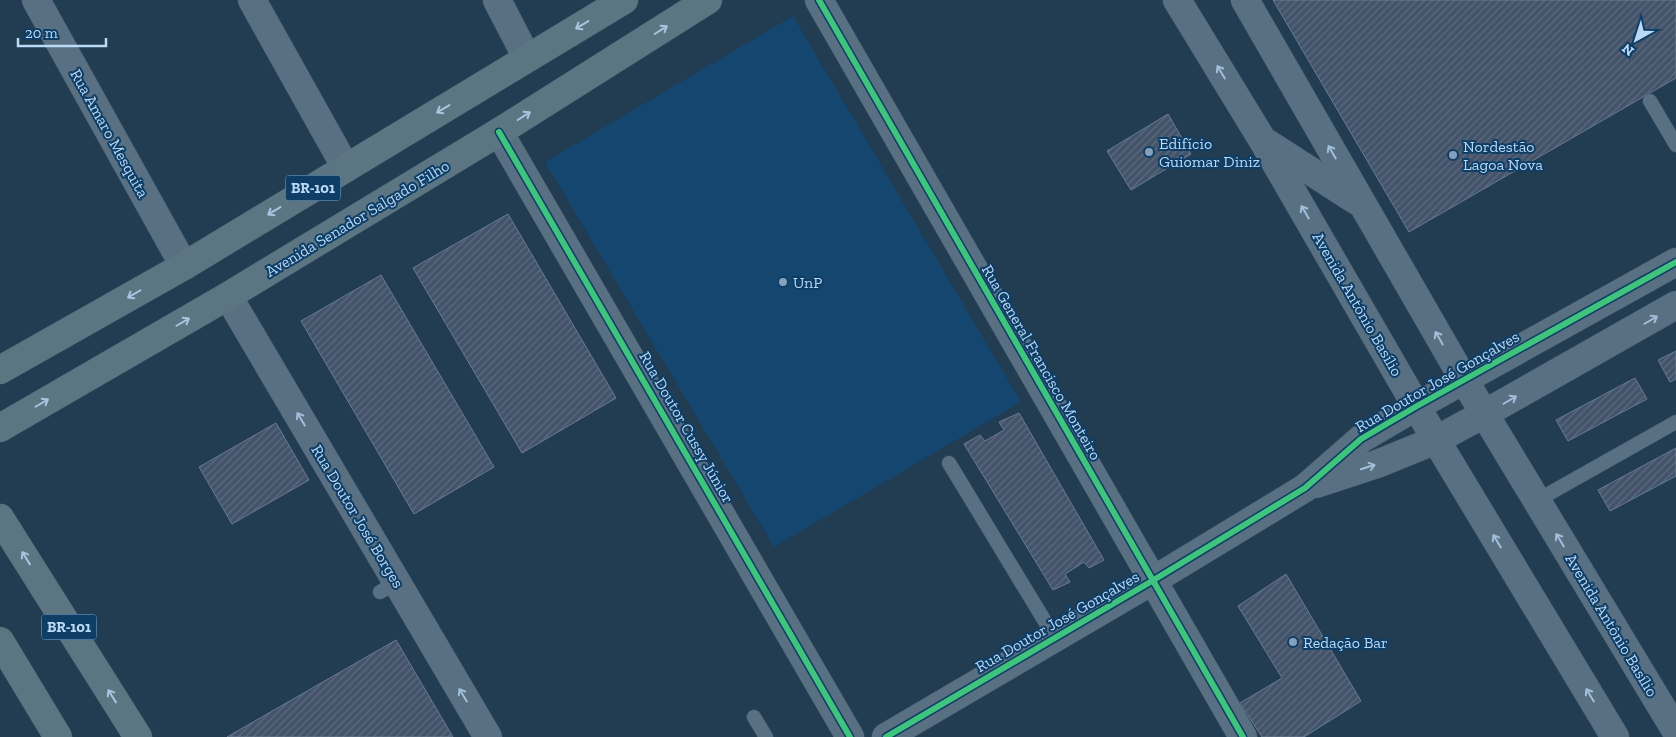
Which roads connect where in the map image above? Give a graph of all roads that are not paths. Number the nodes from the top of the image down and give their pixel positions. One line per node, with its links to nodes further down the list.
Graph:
1 (36, 0): 17 (street, Rua Amaro Mesquita)
2 (252, 0): 14 (street)
3 (497, 0): 9 (street)
4 (624, 0): 9 (highway, BR-101, one-way to 9)
5 (708, 0): 11 (highway, Avenida Senador Salgado Filho / BR-101, one-way to 5)
6 (819, 0): 31 (street, Rua General Francisco Monteiro)
7 (1177, 0): 12 (street, Avenida Antônio Basílio, one-way to 7)
8 (1245, 0): 15 (street, Avenida Antônio Basílio, one-way to 8)
9 (527, 58): 14 (highway, BR-101, one-way to 14)
10 (1650, 101): 13 (lane)
11 (499, 132): 18 (highway, Avenida Senador Salgado Filho / BR-101); 42 (street, Rua Doutor Cussy Júnior)
12 (1264, 141): 15 (street); 22 (street, Avenida Antônio Basílio, one-way to 12)
13 (1676, 145)
14 (346, 168): 17 (highway, BR-101, one-way to 17)
15 (1361, 203): 21 (street, Avenida Antônio Basílio, one-way to 15)
16 (1676, 262): 21 (street, Rua Doutor José Gonçalves)
17 (184, 266): 20 (highway, BR-101, one-way to 20)
18 (228, 296): 25 (highway, Avenida Senador Salgado Filho / BR-101, one-way to 18); 40 (street, Rua Doutor José Borges, one-way to 18)
19 (1676, 305): 23 (street, Rua Doutor José Gonçalves, one-way to 19)
20 (0, 370)
21 (1464, 380): 22 (street, Rua Doutor José Gonçalves); 23 (street, Avenida Antônio Basílio)
22 (1417, 406): 26 (street, Avenida Antônio Basílio); 28 (street, Rua Doutor José Gonçalves)
23 (1484, 414): 26 (street, Rua Doutor José Gonçalves); 29 (street, Avenida Antônio Basílio)
24 (1676, 422): 29 (lane)
25 (0, 428)
26 (1436, 440): 28 (street, Rua Doutor José Gonçalves, one-way to 26); 45 (street, Avenida Antônio Basílio, one-way to 26)
27 (949, 463): 32 (lane)
28 (1305, 488): 31 (street, Rua Doutor José Gonçalves)
29 (1536, 501): 36 (street, Avenida Antônio Basílio, one-way to 29)
30 (0, 518): 39 (highway, BR-101, one-way to 30)
31 (1152, 581): 32 (street, Rua Doutor José Gonçalves); 44 (street, Rua General Francisco Monteiro)
32 (1055, 638): 43 (street, Rua Doutor José Gonçalves)
33 (0, 641): 34 (highway)
34 (20, 674): 37 (lane); 38 (highway)
35 (754, 718): 41 (lane)
36 (1676, 731)
37 (44, 737)
38 (58, 737)
39 (138, 737)
40 (488, 737)
41 (766, 737)
42 (850, 737)
43 (886, 737)
44 (1243, 737)
45 (1615, 737)

